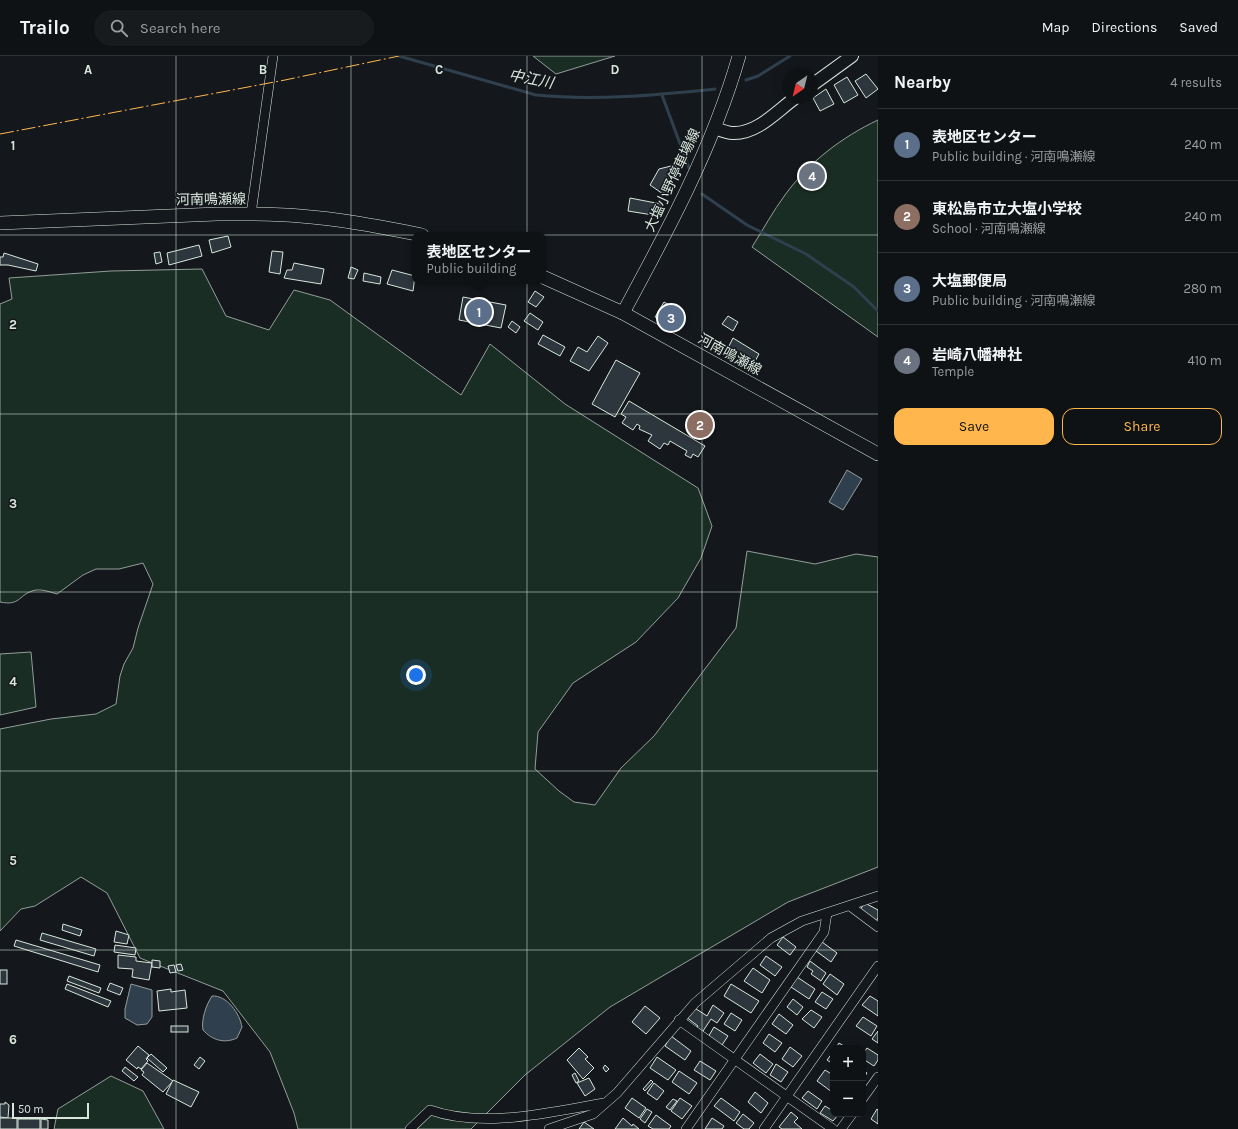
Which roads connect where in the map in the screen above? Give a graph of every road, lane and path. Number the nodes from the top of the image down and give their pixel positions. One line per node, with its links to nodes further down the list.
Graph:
1 (273, 56): 7 (street)
2 (738, 56): 6 (main road, 大塩小野停車場線)
3 (852, 56): 4 (street)
4 (818, 81)
5 (787, 104): 6 (street)
6 (715, 128): 11 (main road, 大塩小野停車場線)
7 (251, 214): 8 (main road, 河南鳴瀬線); 9 (main road, 河南鳴瀬線)
8 (0, 223)
9 (412, 233)
10 (546, 278): 11 (main road, 河南鳴瀬線)
11 (623, 313): 12 (main road, 河南鳴瀬線)
12 (878, 454)
13 (878, 896): 14 (street)
14 (850, 906): 15 (street); 16 (street)
15 (827, 912): 18 (street); 19 (street)
16 (878, 927)
17 (878, 966): 22 (street)
18 (679, 1020): 19 (street); 23 (street)
19 (735, 1059): 22 (street); 27 (street)
20 (878, 1077): 21 (street)
21 (866, 1094)
22 (787, 1096): 28 (street); 29 (street)
23 (606, 1103): 25 (street); 26 (street)
24 (850, 1117): 30 (street)
25 (553, 1128)
26 (410, 1129)
27 (686, 1129)
28 (764, 1129)
29 (833, 1129)
30 (841, 1129)

